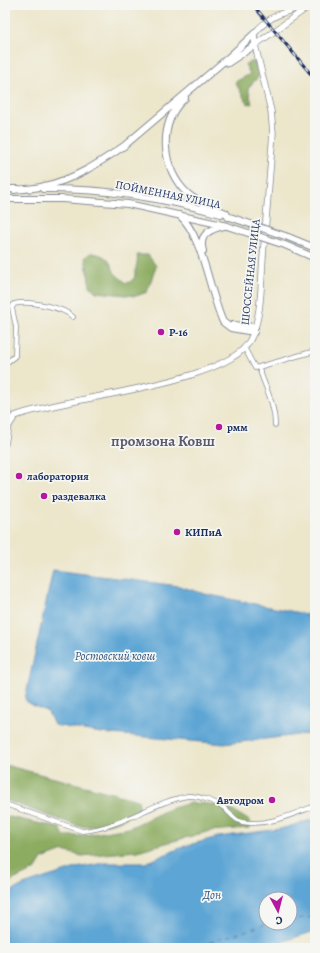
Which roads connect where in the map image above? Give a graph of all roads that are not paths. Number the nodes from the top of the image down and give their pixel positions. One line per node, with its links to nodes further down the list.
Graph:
1 (311, 5): 2 (main road); 4 (main road)
2 (254, 34): 3 (main road); 4 (main road)
3 (244, 43): 4 (main road); 6 (main road)
4 (255, 45): 9 (main road); 14 (main road, ШОССЕЙНАЯ УЛИЦА)
5 (5, 190): 6 (main road, ПОЙМЕННАЯ УЛИЦА)
6 (14, 190): 9 (main road, ПОЙМЕННАЯ УЛИЦА)
7 (5, 199): 8 (main road, ПОЙМЕННАЯ УЛИЦА)
8 (178, 214): 10 (main road, ПОЙМЕННАЯ УЛИЦА); 14 (main road)
9 (229, 217): 11 (main road, bridge)
10 (227, 226): 12 (main road, ПОЙМЕННАЯ УЛИЦА, bridge); 14 (main road)
11 (315, 248)
12 (315, 258)
13 (73, 317): 17 (street)
14 (254, 330): 15 (main road, ШОССЕЙНАЯ УЛИЦА)
15 (245, 349): 18 (street); 20 (main road)
16 (315, 351): 18 (street)
17 (5, 364)
18 (257, 368): 21 (street)
19 (5, 401): 20 (street)
20 (11, 421): 22 (main road)
21 (275, 425)
22 (5, 444)
23 (5, 804): 24 (street)
24 (315, 806)

